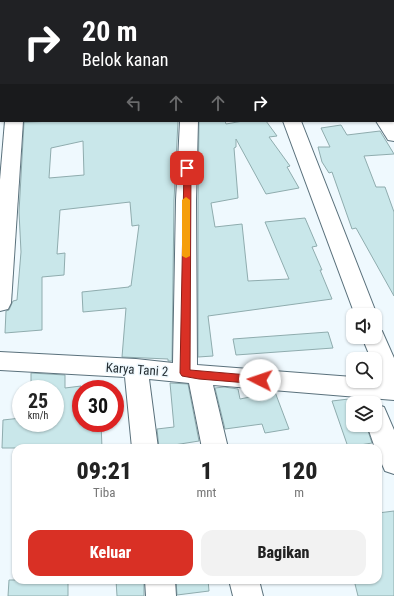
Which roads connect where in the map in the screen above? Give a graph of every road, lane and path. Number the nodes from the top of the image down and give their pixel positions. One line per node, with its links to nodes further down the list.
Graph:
1 (14, 122): 6 (street)
2 (189, 122): 11 (street)
3 (292, 122): 7 (street)
4 (387, 122): 5 (street)
5 (394, 136)
6 (0, 303)
7 (363, 308)
8 (377, 344): 12 (street)
9 (0, 361): 10 (street, Karya Tani 2)
10 (136, 368): 11 (street, Karya Tani 2); 15 (street)
11 (192, 374): 13 (street, Karya Tani 2); 16 (street)
12 (394, 389): 13 (street, Karya Tani 2)
13 (368, 395)
14 (382, 432): 17 (street)
15 (145, 444)
16 (214, 444)
17 (394, 463)
18 (160, 584): 20 (street)
19 (245, 584): 21 (street)
20 (161, 596)
21 (248, 596)

